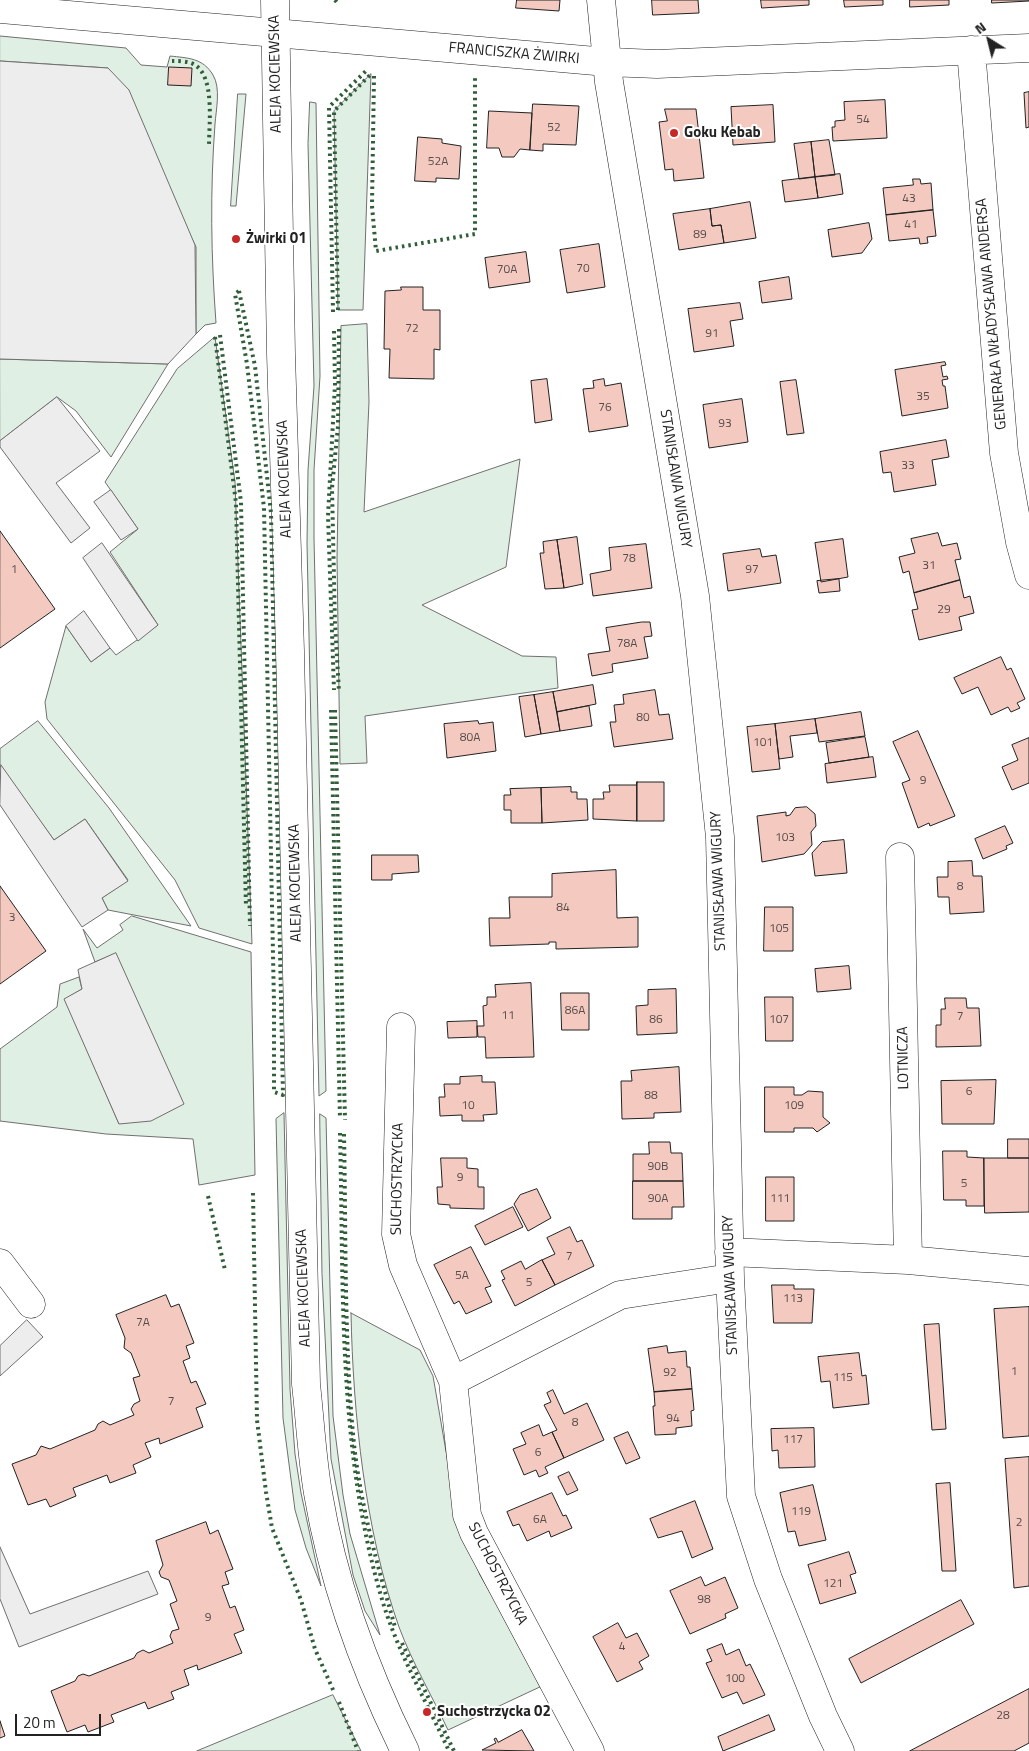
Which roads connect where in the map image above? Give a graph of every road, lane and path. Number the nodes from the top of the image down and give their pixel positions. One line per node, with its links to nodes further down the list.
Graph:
1 (275, 0): 4 (street, ALEJA KOCIEWSKA)
2 (601, 0): 7 (street, STANISŁAWA WIGURY)
3 (0, 9): 4 (street, FRANCISZKA ŻWIRKI)
4 (275, 34): 7 (street, FRANCISZKA ŻWIRKI); 17 (street, ALEJA KOCIEWSKA)
5 (1029, 48): 6 (street, FRANCISZKA ŻWIRKI)
6 (971, 50): 7 (street, FRANCISZKA ŻWIRKI); 8 (street, GENERAŁA WŁADYSŁAWA ANDERSA)
7 (607, 62): 13 (street, STANISŁAWA WIGURY)
8 (1029, 575)
9 (900, 857): 11 (street, LOTNICZA)
10 (401, 1027): 16 (street, SUCHOSTRZYCKA)
11 (908, 1260): 13 (street); 14 (street)
12 (0, 1263): 15 (street)
13 (729, 1265): 16 (street); 19 (street, STANISŁAWA WIGURY)
14 (1029, 1271)
15 (31, 1304)
16 (453, 1381): 18 (street, SUCHOSTRZYCKA)
17 (405, 1751)
18 (590, 1751)
19 (840, 1751)

